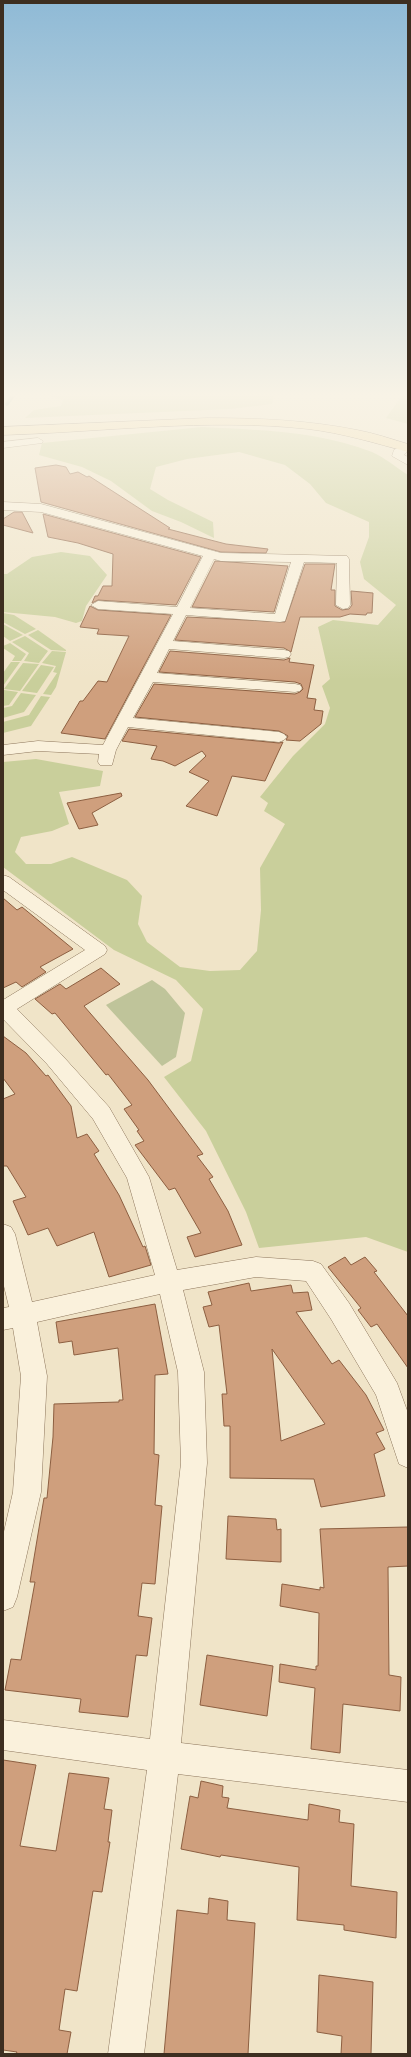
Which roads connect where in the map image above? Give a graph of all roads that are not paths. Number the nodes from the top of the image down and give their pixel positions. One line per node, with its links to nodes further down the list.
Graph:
1 (3, 506): 2 (street)
2 (210, 555): 3 (street); 6 (street)
3 (298, 560): 5 (street); 6 (street)
4 (98, 605): 6 (street)
5 (343, 605)
6 (182, 611): 7 (street)
7 (164, 644): 8 (street); 9 (street)
8 (284, 654)
9 (148, 677): 10 (street); 11 (street)
10 (294, 688)
11 (123, 722): 12 (street); 13 (street)
12 (279, 737)
13 (3, 750)
14 (3, 881): 15 (street)
15 (3, 1008): 17 (street)
16 (3, 1234): 18 (street)
17 (169, 1282): 18 (street); 19 (street); 22 (street)
18 (13, 1317): 20 (street)
19 (408, 1455)
20 (3, 1597)
21 (3, 1735): 22 (street)
22 (164, 1758): 23 (street); 24 (street)
23 (408, 1786)
24 (126, 2054)

